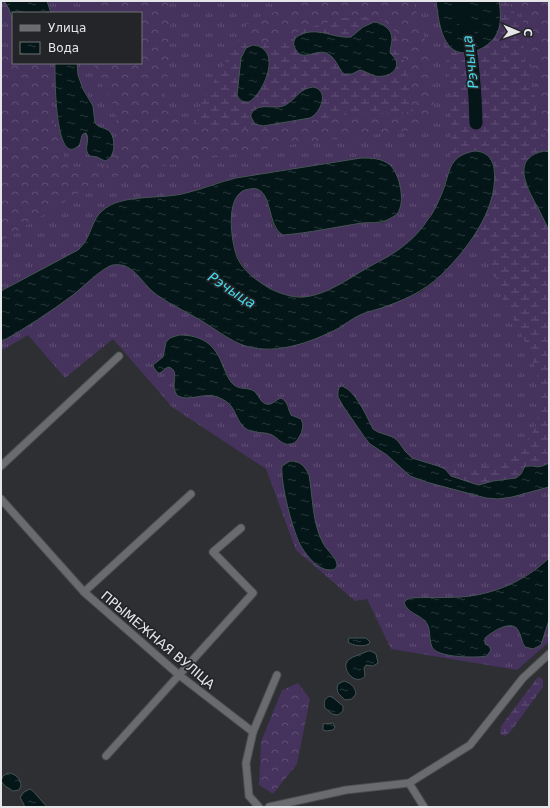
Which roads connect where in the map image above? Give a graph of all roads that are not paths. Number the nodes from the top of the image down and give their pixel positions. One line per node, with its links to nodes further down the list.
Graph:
1 (119, 356): 2 (street)
2 (1, 466)
3 (190, 494): 6 (street)
4 (1, 499): 6 (street, ПРЫМЕЖНАЯ ВУЛІЦА)
5 (241, 528): 8 (street)
6 (84, 592): 8 (street, ПРЫМЕЖНАЯ ВУЛІЦА)
7 (549, 654): 12 (street)
8 (179, 674): 10 (street, ПРЫМЕЖНАЯ ВУЛІЦА); 11 (street)
9 (276, 675): 10 (street)
10 (253, 732): 13 (street)
11 (106, 756)
12 (409, 783): 14 (street); 15 (street)
13 (259, 807)
14 (269, 807)
15 (424, 807)

